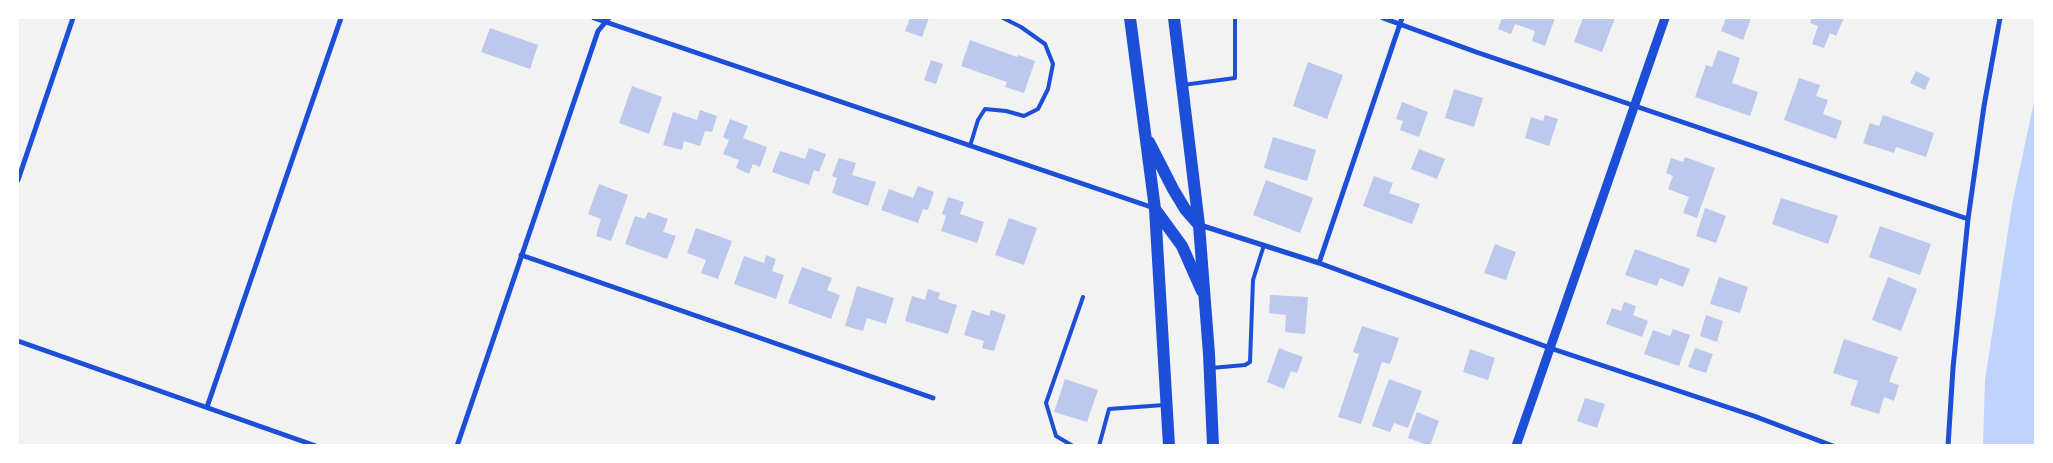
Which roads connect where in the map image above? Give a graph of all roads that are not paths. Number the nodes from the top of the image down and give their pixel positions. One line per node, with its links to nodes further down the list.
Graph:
1 (73, 18): 18 (street)
2 (341, 18): 32 (street)
3 (594, 18): 12 (street)
4 (1003, 18): 17 (lane)
5 (1130, 18): 16 (highway)
6 (1174, 18): 14 (highway)
7 (1235, 18): 14 (lane)
8 (1382, 18): 13 (street)
9 (1402, 18): 13 (street)
10 (1665, 18): 15 (street)
11 (2000, 18): 20 (street)
12 (608, 20): 17 (street); 23 (street)
13 (1400, 24): 15 (street); 24 (street)
14 (1182, 85): 21 (highway)
15 (1634, 106): 20 (street); 28 (street)
16 (1145, 133): 19 (highway); 21 (highway)
17 (970, 146): 19 (street)
18 (18, 180)
19 (1154, 209): 26 (highway); 31 (highway)
20 (1968, 219): 41 (street)
21 (1200, 225): 22 (street); 26 (highway)
22 (1264, 246): 24 (street); 29 (lane)
23 (522, 255): 30 (street); 34 (street)
24 (1319, 263): 28 (street)
25 (1083, 297): 35 (lane)
26 (1206, 301): 29 (highway)
27 (18, 341): 32 (street)
28 (1550, 348): 39 (street); 40 (street)
29 (1210, 368): 38 (highway)
30 (933, 398)
31 (1167, 405): 36 (lane); 37 (highway)
32 (207, 407): 33 (street)
33 (316, 446)
34 (457, 446)
35 (1073, 446)
36 (1099, 446)
37 (1169, 446)
38 (1213, 446)
39 (1516, 446)
40 (1833, 446)
41 (1948, 446)

